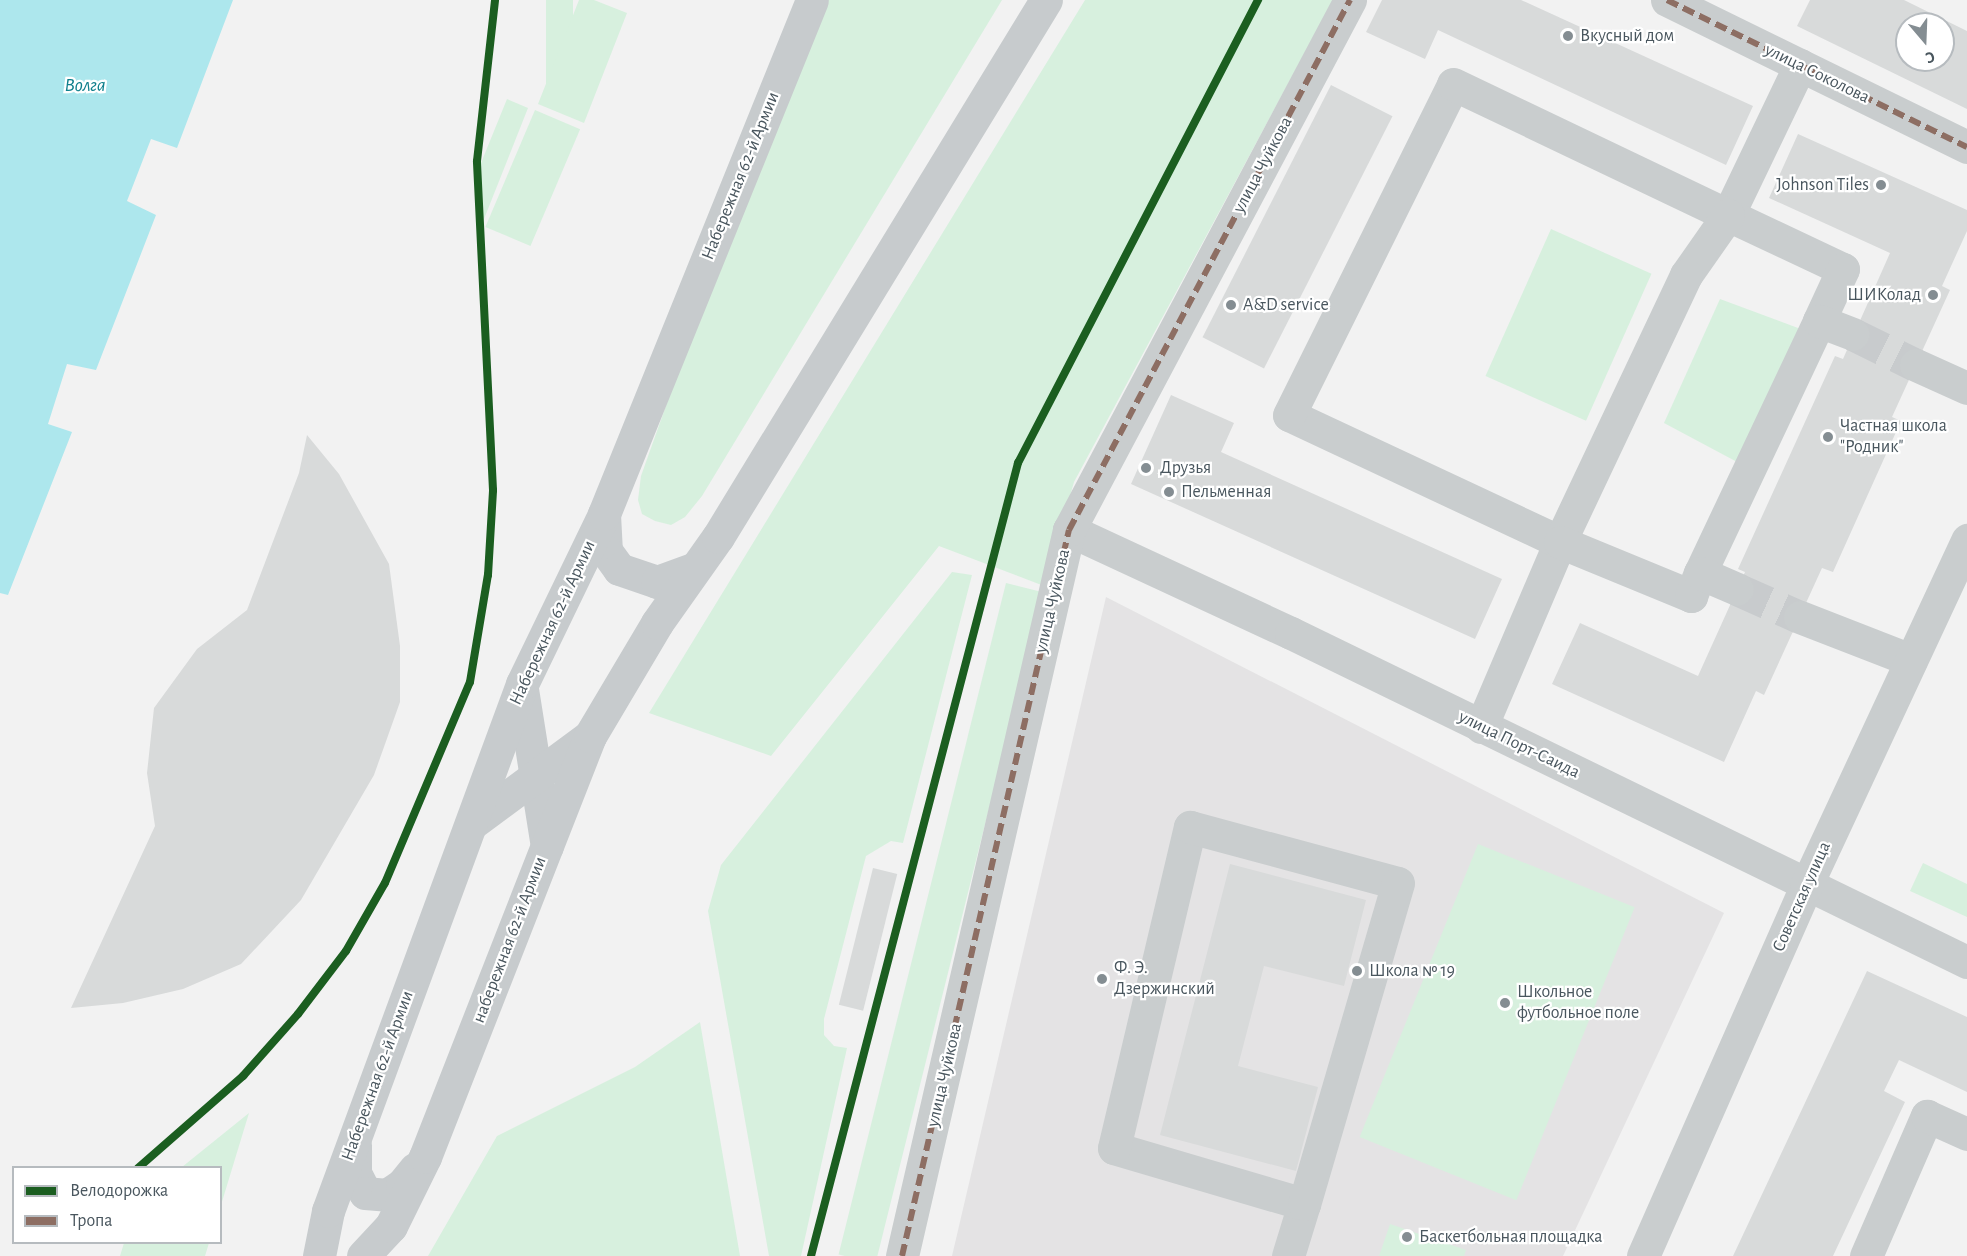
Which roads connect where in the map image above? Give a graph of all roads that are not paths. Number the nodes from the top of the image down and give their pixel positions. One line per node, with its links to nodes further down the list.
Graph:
1 (812, 0): 12 (main road, Набережная 62-й Армии)
2 (1046, 0): 16 (main road, набережная 62-й Армии)
3 (1350, 0): 13 (street, улица Чуйкова)
4 (1668, 0): 5 (street, улица Соколова)
5 (1800, 65): 6 (street, улица Соколова); 7 (street)
6 (1967, 147)
7 (1728, 215): 8 (street); 15 (street); 15 (street)
8 (1819, 321): 9 (street); 17 (street)
9 (1853, 334)
10 (1916, 365): 11 (street)
11 (1967, 388)
12 (604, 514): 16 (main road); 21 (main road, Набережная 62-й Армии)
13 (1069, 530): 22 (street, улица Порт-Саида); 35 (street, улица Чуйкова)
14 (1967, 540): 20 (street, Советская улица)
15 (1560, 542): 17 (street); 22 (street)
16 (693, 569): 23 (main road, набережная 62-й Армии)
17 (1701, 573): 18 (street)
18 (1737, 589)
19 (1800, 616): 20 (street)
20 (1911, 660): 27 (street, Советская улица)
21 (522, 684): 24 (main road); 25 (main road, Набережная 62-й Армии)
22 (1481, 727): 27 (street, улица Порт-Саида)
23 (590, 736): 24 (main road); 26 (main road, набережная 62-й Армии)
24 (534, 774): 25 (main road); 26 (main road)
25 (470, 824): 30 (main road, Набережная 62-й Армии)
26 (547, 846): 31 (main road, набережная 62-й Армии)
27 (1806, 886): 28 (street, улица Порт-Саида); 37 (street, Советская улица)
28 (1967, 962)
29 (1967, 1134): 38 (street)
30 (355, 1140): 31 (main road); 33 (main road, Набережная 62-й Армии)
31 (425, 1157): 34 (main road, набережная 62-й Армии)
32 (1304, 1204): 32 (street); 36 (street)
33 (319, 1256)
34 (363, 1256)
35 (902, 1256)
36 (1288, 1256)
37 (1643, 1256)
38 (1866, 1256)

